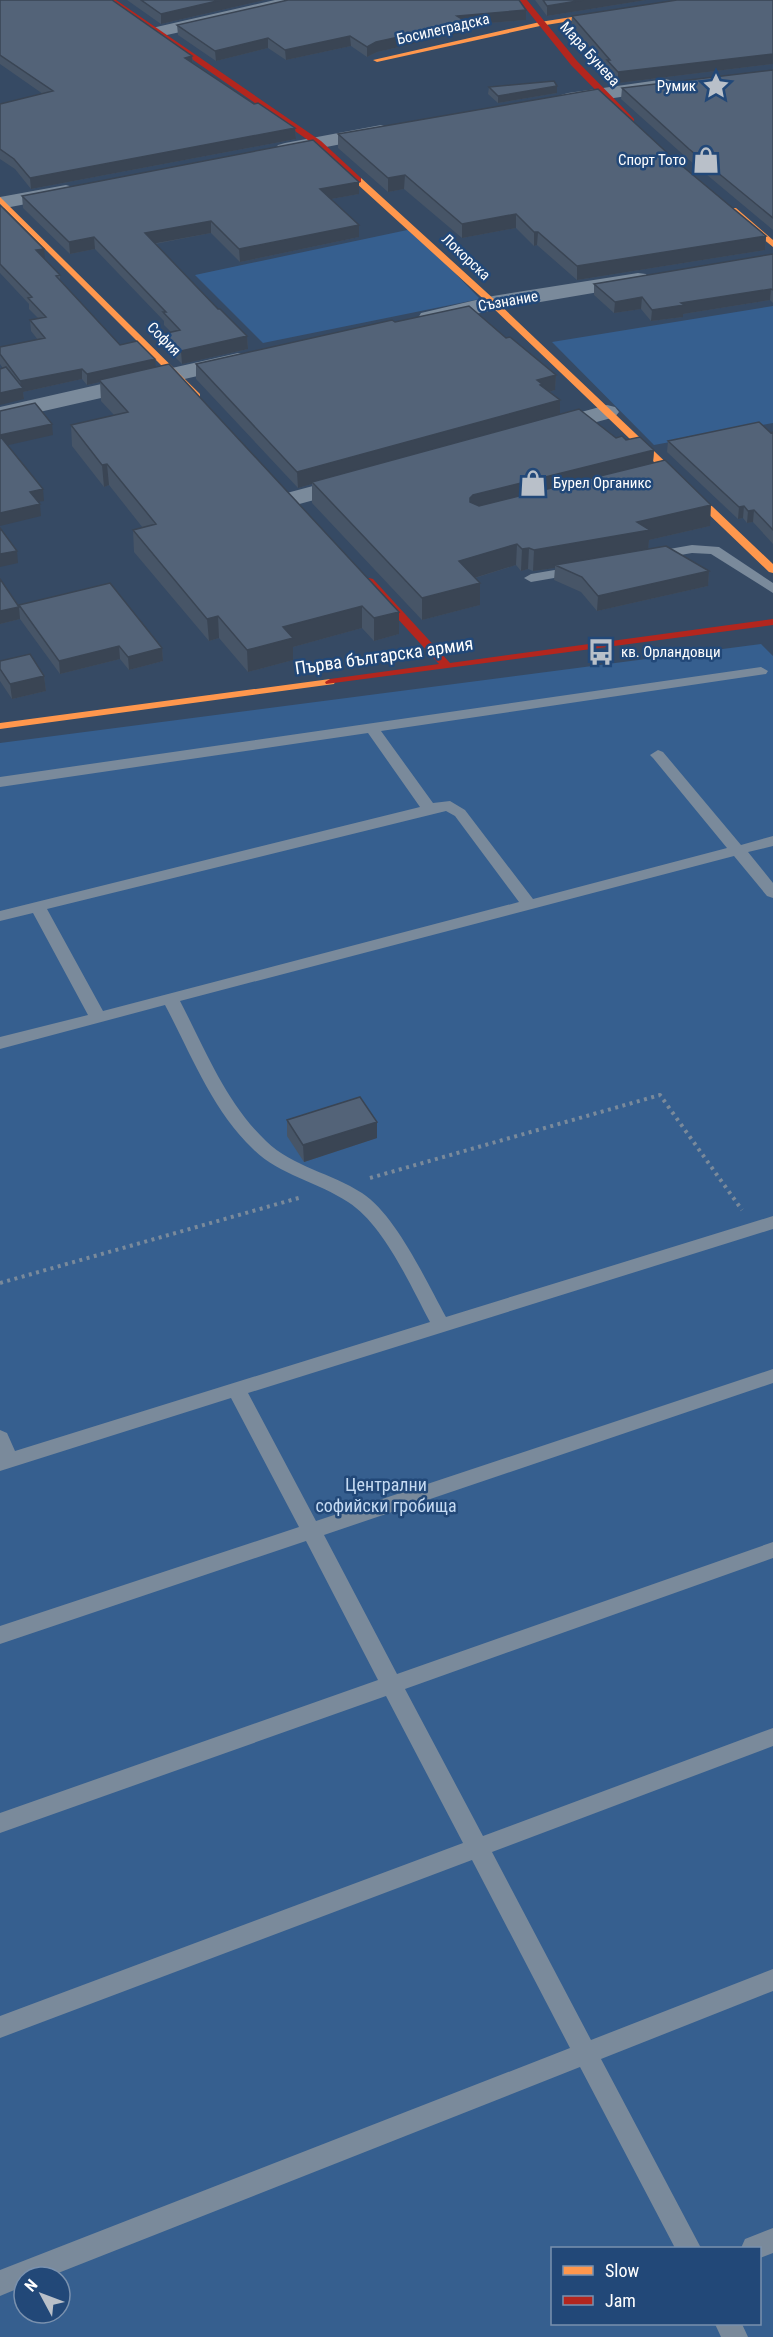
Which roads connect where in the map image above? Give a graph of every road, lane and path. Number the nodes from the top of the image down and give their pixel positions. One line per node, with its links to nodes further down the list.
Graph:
1 (111, 0): 6 (street, Локорска)
2 (300, 0): 6 (street)
3 (523, 0): 5 (street, Мара Бунева)
4 (694, 0): 5 (street, Босилеградска)
5 (540, 24): 7 (street, Босилеградска); 9 (street, Мара Бунева)
6 (158, 32): 13 (street, Локорска)
7 (377, 60)
8 (682, 83): 9 (street)
9 (602, 93): 10 (street); 12 (street, Мара Бунева)
10 (555, 101)
11 (403, 128): 13 (street)
12 (643, 131)
13 (318, 142): 14 (street); 20 (street, Локорска)
14 (272, 151)
15 (86, 187): 17 (street)
16 (720, 199): 18 (street)
17 (2, 202): 23 (street, София)
18 (769, 253)
19 (656, 276): 20 (street, Съзнание)
20 (493, 303): 21 (street, Съзнание); 25 (street, Локорска)
21 (414, 321)
22 (255, 357): 23 (street)
23 (176, 374): 24 (street, София); 26 (street)
24 (207, 408)
25 (607, 411): 27 (street); 32 (street, Локорска)
26 (0, 414)
27 (528, 433)
28 (370, 477): 29 (street)
29 (292, 499)
30 (634, 560): 35 (lane)
31 (588, 568): 34 (lane)
32 (773, 570)
33 (362, 574): 37 (street)
34 (531, 578)
35 (773, 589)
36 (773, 622): 37 (street, Първа българска армия)
37 (447, 666): 39 (street, Първа българска армия)
38 (762, 671): 40 (lane)
39 (2, 722)
40 (372, 728): 42 (lane); 43 (lane)
41 (658, 755): 45 (lane)
42 (0, 782)
43 (429, 809): 47 (lane); 48 (lane)
44 (773, 841): 45 (lane)
45 (736, 849): 46 (lane); 47 (lane)
46 (773, 893)
47 (530, 904): 50 (lane)
48 (38, 907): 49 (lane); 51 (lane)
49 (0, 916)
50 (170, 998): 51 (lane); 53 (lane)
51 (98, 1017): 52 (lane)
52 (0, 1043)
53 (334, 1188): 54 (path); 55 (path); 56 (lane)
54 (764, 1225): 56 (lane)
55 (0, 1283)
56 (442, 1326): 58 (lane)
57 (773, 1376): 61 (lane)
58 (237, 1390): 60 (lane); 61 (lane)
59 (0, 1437): 60 (lane)
60 (5, 1461)
61 (311, 1531): 63 (lane); 64 (lane)
62 (773, 1550): 64 (lane)
63 (0, 1635)
64 (392, 1685): 66 (lane); 67 (lane)
65 (773, 1737): 67 (lane)
66 (0, 1823)
67 (478, 1848): 69 (lane); 70 (lane)
68 (773, 1980): 70 (lane)
69 (0, 2027)
70 (586, 2054): 72 (lane); 74 (lane)
71 (773, 2240): 73 (lane)
72 (687, 2247)
73 (756, 2247)
74 (0, 2283)

